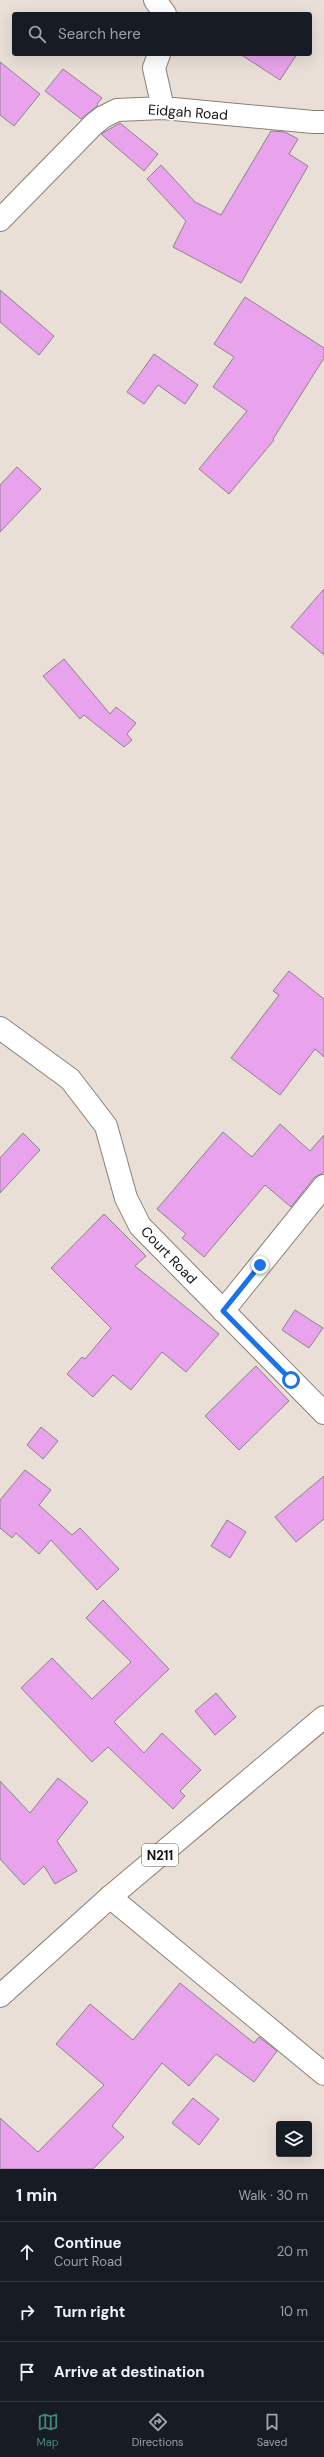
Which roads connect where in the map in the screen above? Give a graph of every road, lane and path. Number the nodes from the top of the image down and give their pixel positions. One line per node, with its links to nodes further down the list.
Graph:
1 (155, 0): 2 (main road)
2 (164, 12)
3 (158, 56): 4 (main road)
4 (163, 108): 5 (main road, Eidgah Road); 6 (main road, Eidgah Road)
5 (324, 122)
6 (0, 220)
7 (0, 1028): 9 (main road, Court Road)
8 (324, 1186): 9 (main road)
9 (223, 1311): 10 (main road, Court Road)
10 (324, 1413)
11 (324, 1717): 12 (main road, N211)
12 (110, 1897): 13 (main road, N211); 14 (main road)
13 (0, 1996)
14 (324, 2074)

